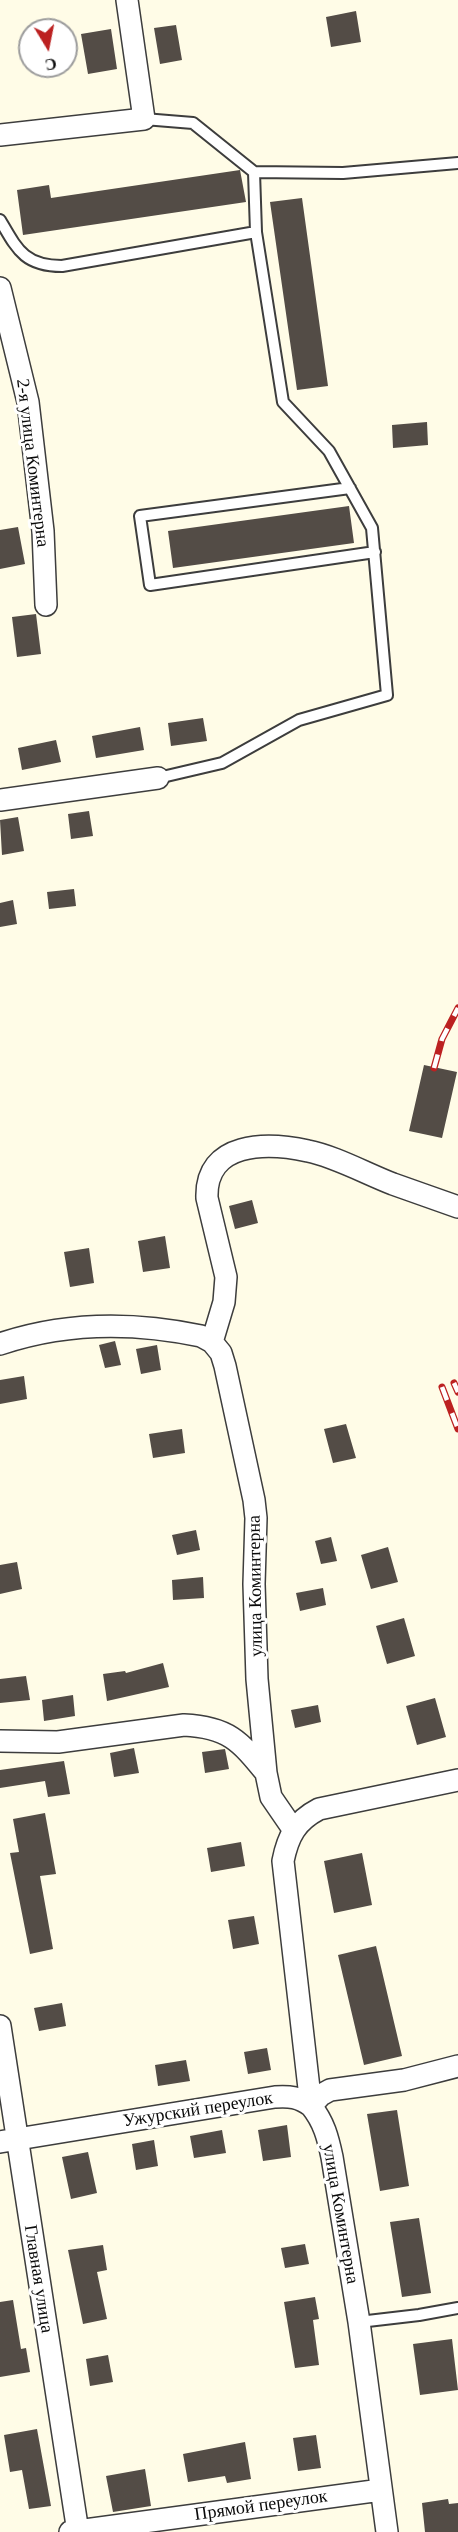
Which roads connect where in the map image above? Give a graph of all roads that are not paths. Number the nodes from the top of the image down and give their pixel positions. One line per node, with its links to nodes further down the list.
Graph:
1 (127, 0): 2 (street)
2 (144, 119): 3 (street); 5 (lane)
3 (0, 135)
4 (458, 163): 5 (lane)
5 (254, 172): 7 (lane)
6 (0, 220): 7 (lane)
7 (256, 232): 9 (lane)
8 (0, 288): 11 (street, 2-я улица Коминтерна)
9 (350, 488): 10 (lane); 10 (lane)
10 (375, 552): 12 (lane)
11 (46, 605)
12 (158, 778): 13 (street)
13 (0, 800)
14 (458, 1207): 15 (street)
15 (212, 1342): 16 (street); 18 (street, улица Коминтерна)
16 (0, 1344)
17 (0, 1741): 18 (street)
18 (266, 1773): 20 (street, улица Коминтерна)
19 (458, 1780): 20 (street)
20 (293, 1829): 23 (street, улица Коминтерна)
21 (0, 2026): 24 (street, Главная улица)
22 (458, 2066): 23 (street)
23 (311, 2106): 24 (street, Ужурский переулок); 26 (street, улица Коминтерна)
24 (8, 2140): 28 (street, Главная улица)
25 (458, 2308): 26 (lane)
26 (359, 2322): 27 (street, улица Коминтерна)
27 (381, 2490): 28 (street, Прямой переулок); 29 (street, улица Коминтерна)
28 (75, 2532)
29 (387, 2532)

